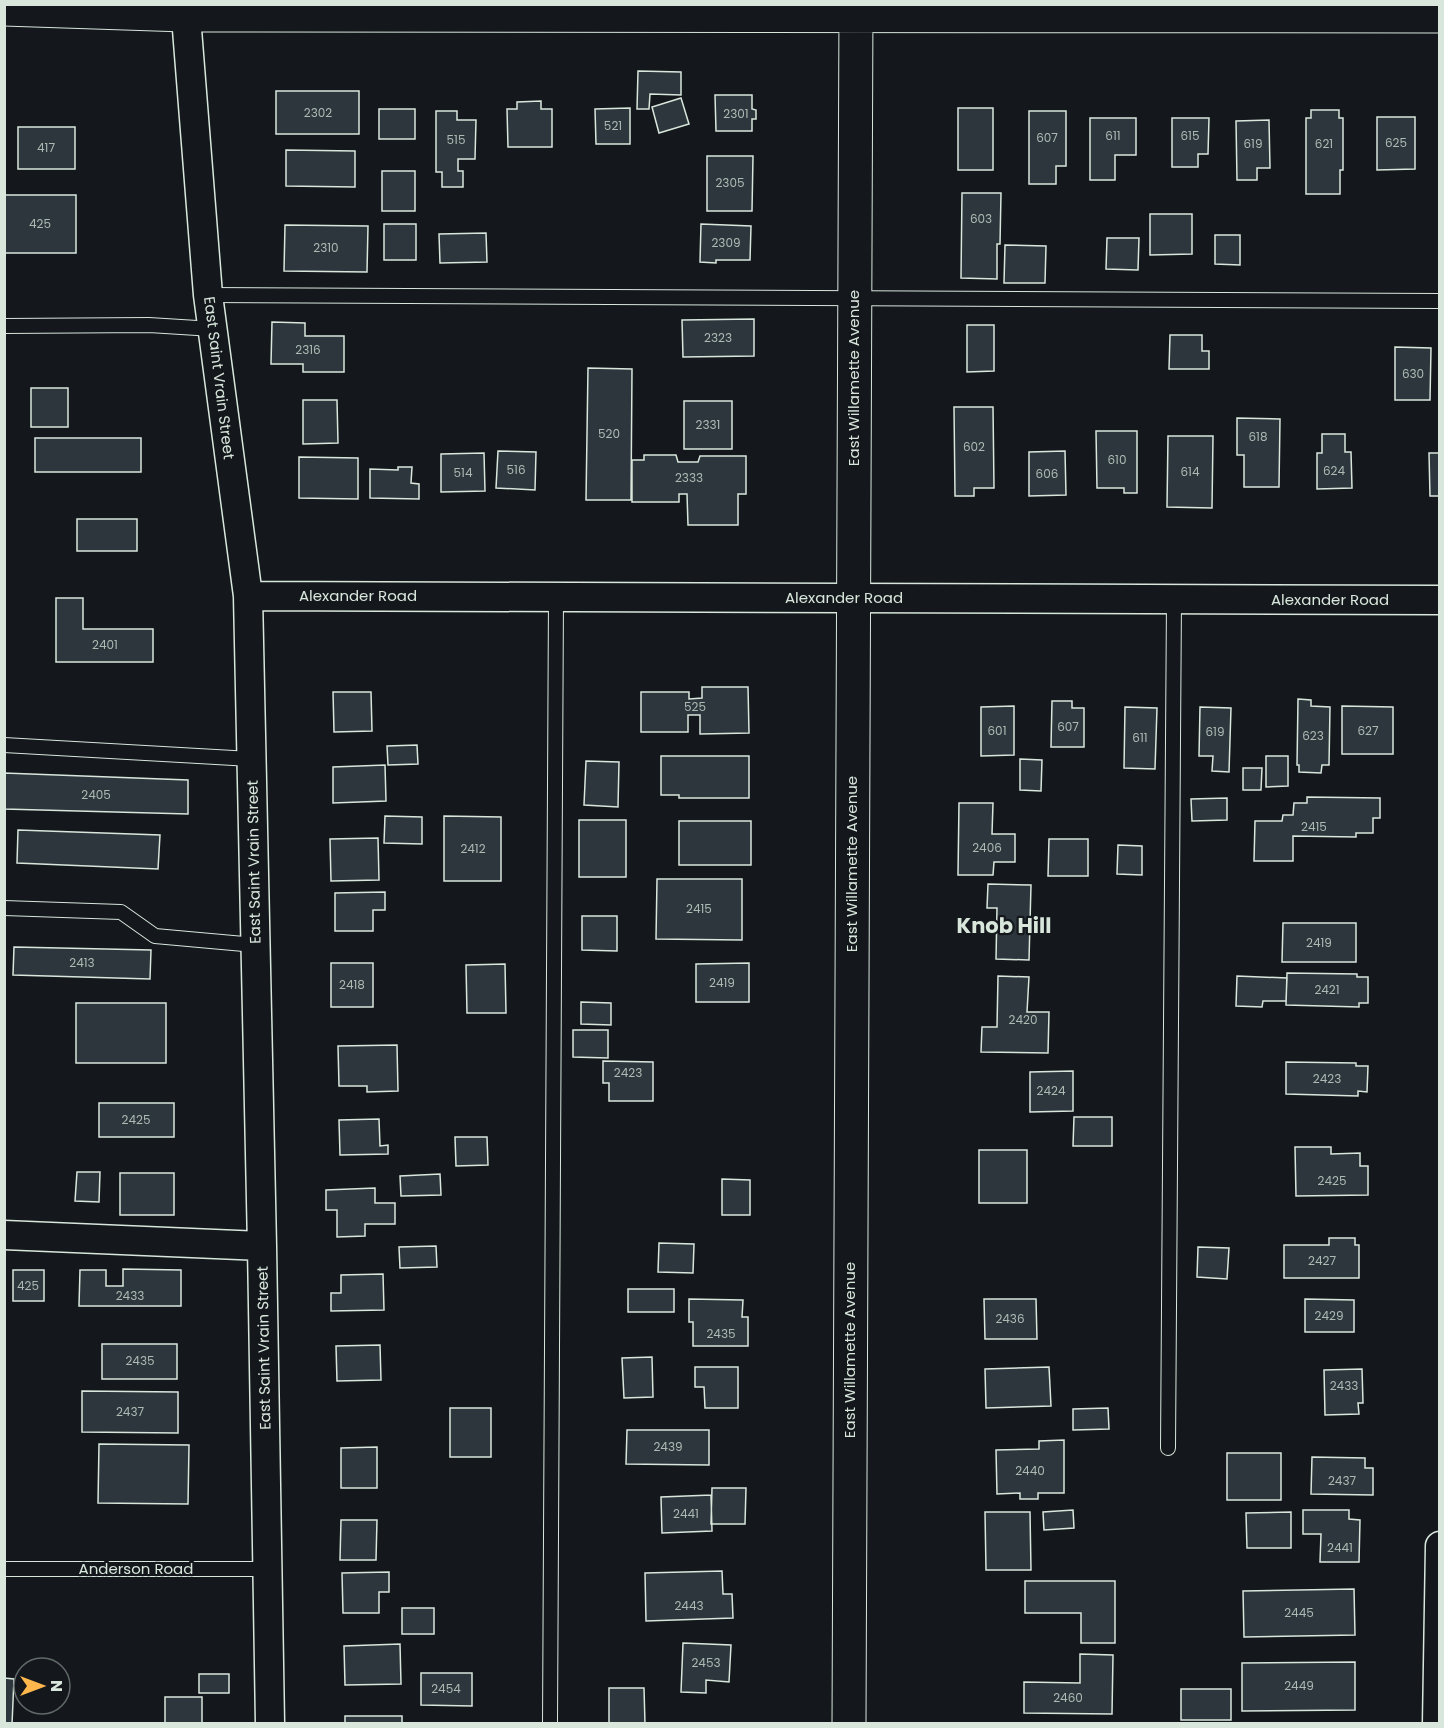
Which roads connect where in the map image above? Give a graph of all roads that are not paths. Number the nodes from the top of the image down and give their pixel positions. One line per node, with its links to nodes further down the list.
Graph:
1 (4, 9): 2 (street)
2 (186, 10): 3 (street); 5 (street, East Saint Vrain Street)
3 (856, 11): 4 (street); 6 (street, East Willamette Avenue)
4 (1440, 16)
5 (208, 295): 6 (lane); 9 (street, East Saint Vrain Street)
6 (855, 299): 7 (lane); 12 (street, East Willamette Avenue)
7 (1440, 301)
8 (4, 326): 9 (lane)
9 (213, 329): 10 (street, East Saint Vrain Street)
10 (248, 596): 11 (street, Alexander Road); 16 (street, East Saint Vrain Street)
11 (556, 597): 12 (street, Alexander Road); 26 (lane)
12 (854, 598): 13 (street, Alexander Road); 27 (street, East Willamette Avenue)
13 (1174, 599): 14 (street, Alexander Road); 21 (lane)
14 (1440, 600)
15 (4, 745): 16 (lane)
16 (251, 759): 18 (street, East Saint Vrain Street)
17 (4, 908): 18 (lane)
18 (255, 945): 20 (street, East Saint Vrain Street)
19 (4, 1235): 20 (street)
20 (262, 1246): 24 (street, East Saint Vrain Street)
21 (1168, 1448)
22 (1440, 1546): 28 (street)
23 (4, 1569): 24 (lane, Anderson Road)
24 (267, 1569): 25 (street, East Saint Vrain Street)
25 (270, 1724)
26 (550, 1724)
27 (849, 1724)
28 (1437, 1724)

